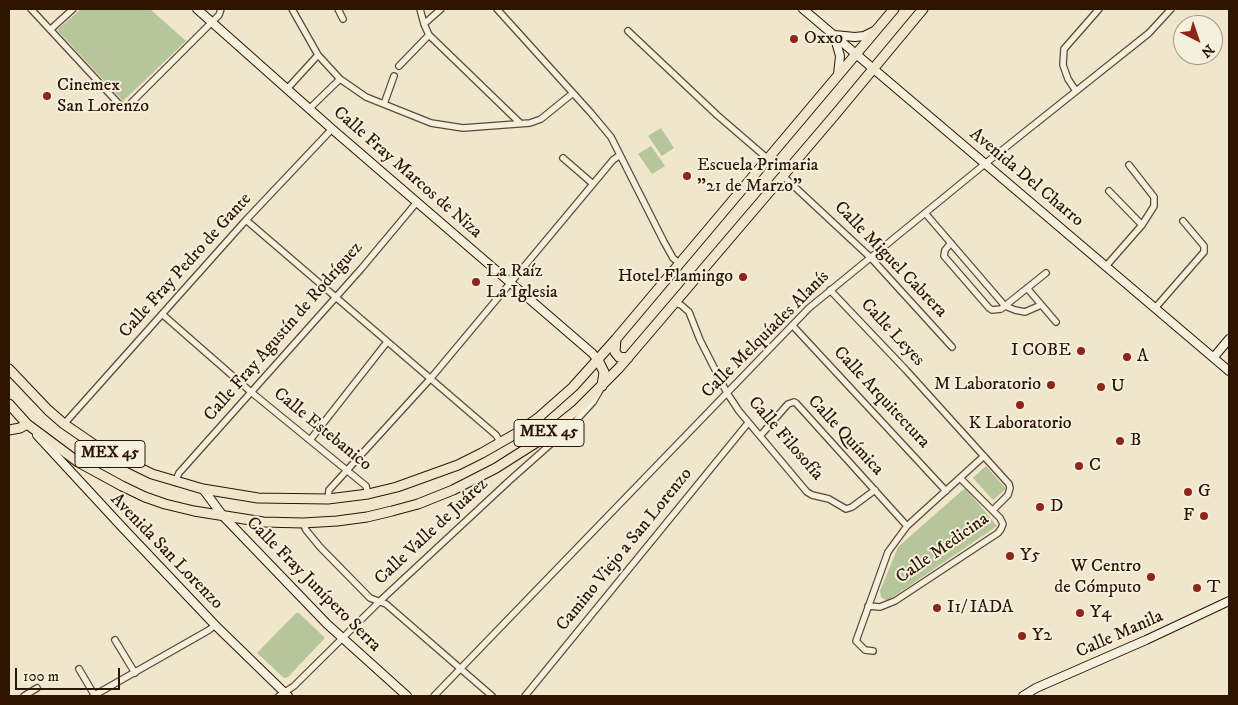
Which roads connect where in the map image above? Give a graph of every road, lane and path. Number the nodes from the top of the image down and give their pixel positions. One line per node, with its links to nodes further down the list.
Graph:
1 (32, 9): 18 (street)
2 (73, 9): 18 (street)
3 (196, 9): 16 (street, Calle Fray Marcos de Niza)
4 (221, 9): 16 (street)
5 (292, 9): 24 (street)
6 (338, 9): 15 (street)
7 (420, 9): 17 (street)
8 (441, 9): 17 (street)
9 (497, 9): 32 (street)
10 (803, 9): 22 (street, Avenida Del Charro)
11 (894, 9): 19 (main road, MEX 45)
12 (923, 9): 26 (main road, MEX 45)
13 (1099, 9): 31 (street)
14 (1171, 9): 31 (street, Calle Melquíades Alanís)
15 (343, 19)
16 (212, 22): 18 (street); 30 (street, Calle Fray Marcos de Niza)
17 (424, 24): 21 (street)
18 (51, 29)
19 (877, 30): 22 (street); 23 (main road, MEX 45)
20 (628, 31): 39 (street)
21 (429, 35): 25 (street); 35 (street)
22 (834, 35): 23 (street, Avenida Del Charro); 27 (street)
23 (856, 54): 26 (street, Avenida Del Charro); 27 (main road, MEX 45)
24 (318, 55): 29 (street); 30 (street)
25 (399, 66)
26 (874, 68): 40 (street, Avenida Del Charro); 42 (main road, MEX 45)
27 (838, 75): 39 (main road, MEX 45)
28 (394, 76): 33 (street)
29 (340, 78): 33 (street); 34 (street)
30 (287, 89): 34 (street, Calle Fray Marcos de Niza)
31 (1076, 91): 40 (street, Calle Melquíades Alanís)
32 (573, 92): 35 (street); 37 (street)
33 (384, 104): 35 (street)
34 (309, 109): 36 (street, Calle Fray Marcos de Niza)
35 (520, 124)
36 (332, 129): 45 (street, Calle Fray Marcos de Niza); 47 (street, Calle Fray Pedro de Gante)
37 (620, 155): 43 (street); 52 (street)
38 (563, 158): 43 (street)
39 (768, 159): 52 (main road, MEX 45)
40 (986, 163): 46 (street, Calle Melquíades Alanís); 53 (street, Avenida Del Charro)
41 (1129, 165): 49 (street)
42 (783, 176): 51 (street, Calle Miguel Cabrera); 59 (main road, MEX 45)
43 (593, 184): 55 (street)
44 (1108, 191): 49 (street)
45 (416, 202): 55 (street, Calle Fray Marcos de Niza); 58 (street, Calle Fray Agustín de Rodríguez)
46 (925, 213): 50 (street); 51 (street, Calle Melquíades Alanís)
47 (246, 220): 58 (street); 63 (street, Calle Fray Pedro de Gante)
48 (1183, 221): 62 (street)
49 (1142, 225): 53 (street)
50 (952, 243): 61 (street); 61 (street)
51 (871, 258): 57 (street, Calle Melquíades Alanís); 69 (street, Calle Miguel Cabrera)
52 (680, 264): 66 (main road, MEX 45)
53 (1107, 266): 62 (street, Avenida Del Charro)
54 (1046, 273): 56 (street)
55 (510, 282): 72 (street, Calle Fray Marcos de Niza); 75 (street)
56 (1027, 288): 60 (street); 61 (street)
57 (830, 290): 65 (street, Calle Melquíades Alanís); 87 (street, Calle Leyes)
58 (336, 297): 68 (street); 77 (street, Calle Fray Agustín de Rodríguez)
59 (675, 303): 71 (main road, MEX 45); 78 (street, Calle Filosofía)
60 (1041, 304): 61 (street); 64 (street)
61 (1005, 306)
62 (1156, 308): 70 (street, Avenida Del Charro)
63 (162, 314): 77 (street, Calle Estebanico); 82 (street, Calle Fray Pedro de Gante)
64 (1056, 322)
65 (793, 326): 78 (street, Calle Melquíades Alanís); 93 (street, Calle Arquitectura)
66 (616, 339): 71 (main road); 72 (main road, MEX 45)
67 (1229, 339): 70 (street)
68 (387, 342): 75 (street); 85 (street)
69 (952, 347)
70 (1214, 357): 74 (street, Avenida Del Charro)
71 (628, 358): 76 (main road, MEX 45)
72 (598, 360): 76 (main road); 86 (main road, MEX 45)
73 (9, 369): 82 (main road, MEX 45)
74 (1229, 370)
75 (430, 378): 86 (street); 88 (street)
76 (602, 386): 98 (main road, MEX 45); 100 (street, Calle Valle de Juárez)
77 (252, 392): 85 (street, Calle Estebanico); 90 (street, Calle Fray Agustín de Rodríguez)
78 (728, 393): 80 (street, Calle Filosofía); 108 (street, Calle Melquíades Alanís)
79 (9, 404): 81 (main road, MEX 45)
80 (748, 423): 84 (street, Calle Filosofía); 118 (street, Camino Viejo a San Lorenzo)
81 (27, 424): 83 (main road); 97 (main road, MEX 45); 103 (street, Avenida San Lorenzo / MEX 45)
82 (64, 424): 90 (main road, MEX 45)
83 (9, 430)
84 (760, 436): 92 (street, Calle Filosofía); 92 (street, Calle Química)
85 (310, 440): 88 (street, Calle Estebanico)
86 (501, 443): 94 (main road, MEX 45)
87 (984, 456): 89 (street); 96 (street, Calle Leyes)
88 (347, 471): 94 (street, Calle Estebanico); 95 (street)
89 (960, 478): 93 (street); 96 (street, Calle Medicina)
90 (175, 482): 91 (main road, MEX 45)
91 (203, 489): 95 (main road, MEX 45); 97 (street, Calle Fray Junípero Serra)
92 (875, 490): 99 (street, Calle Química)
93 (946, 491): 99 (street)
94 (368, 494): 95 (main road, MEX 45)
95 (328, 499)
96 (993, 510): 102 (street, Calle Medicina)
97 (222, 516): 98 (main road, MEX 45); 105 (street, Calle Fray Junípero Serra)
98 (303, 523): 100 (street)
99 (907, 526): 102 (street)
100 (380, 601): 105 (street, Calle Valle de Juárez); 108 (street)
101 (1229, 601): 119 (street, Calle Manila)
102 (868, 606): 106 (street)
103 (215, 625): 109 (street); 112 (street, Avenida San Lorenzo / MEX 45)
104 (115, 640): 109 (street)
105 (343, 640): 112 (street, Calle Valle de Juárez); 115 (street, Calle Fray Junípero Serra)
106 (873, 651)
107 (79, 669): 114 (street)
108 (460, 669): 116 (street, Calle Melquíades Alanís); 117 (street)
109 (135, 673): 114 (street)
110 (37, 688): 111 (street)
111 (32, 694): 113 (street)
112 (284, 695)
113 (24, 696)
114 (94, 696)
115 (407, 696)
116 (434, 696)
117 (492, 696)
118 (526, 696)
119 (1023, 696)

